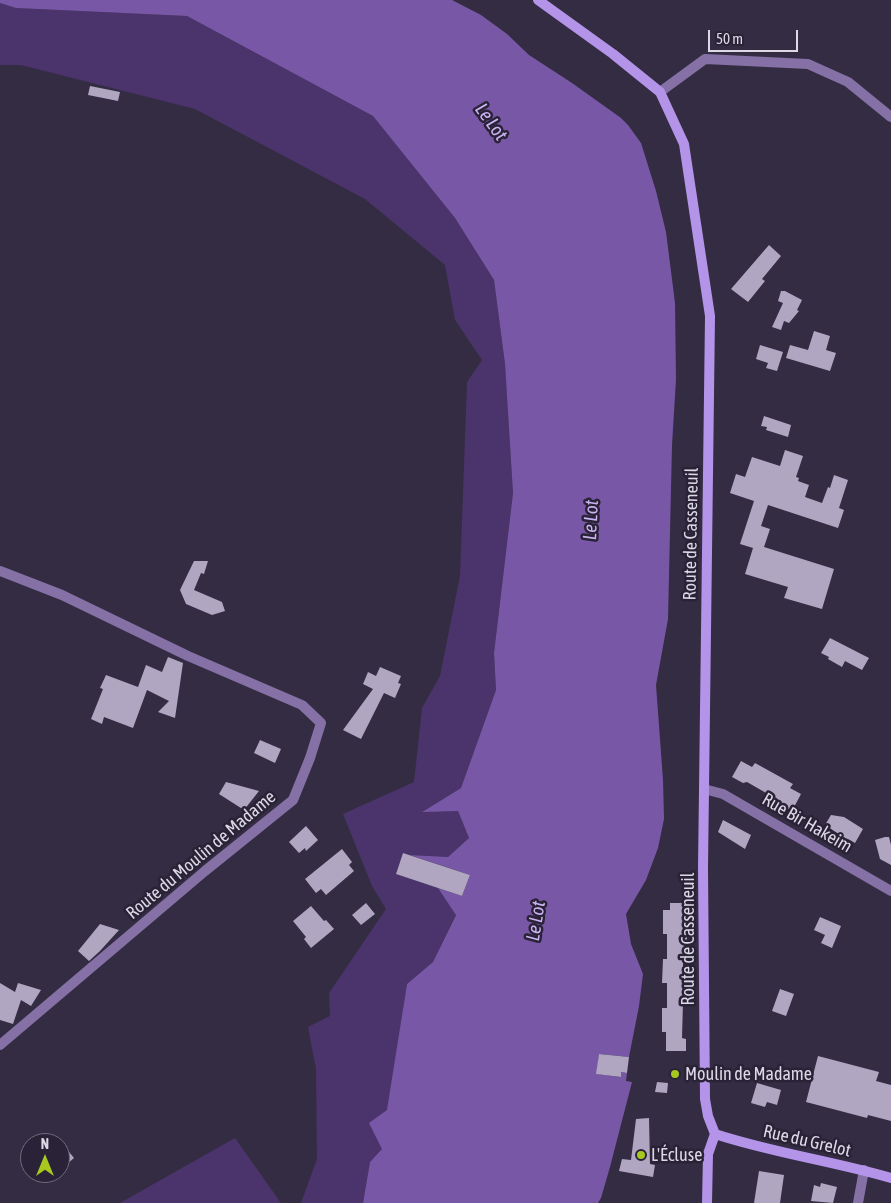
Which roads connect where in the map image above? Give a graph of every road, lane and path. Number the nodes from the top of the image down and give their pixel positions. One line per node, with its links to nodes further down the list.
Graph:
1 (538, 0): 2 (main road, Route de Casseneuil)
2 (660, 92): 3 (street); 5 (main road, Route de Casseneuil)
3 (891, 117)
4 (0, 571): 7 (street, Route du Moulin de Madame)
5 (704, 789): 6 (street, Rue Bir Hakeim); 8 (main road, Route de Casseneuil)
6 (891, 891)
7 (0, 1045)
8 (715, 1134): 9 (main road, Rue du Grelot); 11 (main road)
9 (864, 1170): 10 (main road, Rue du Grelot); 12 (street)
10 (891, 1178)
11 (707, 1203)
12 (858, 1203)

